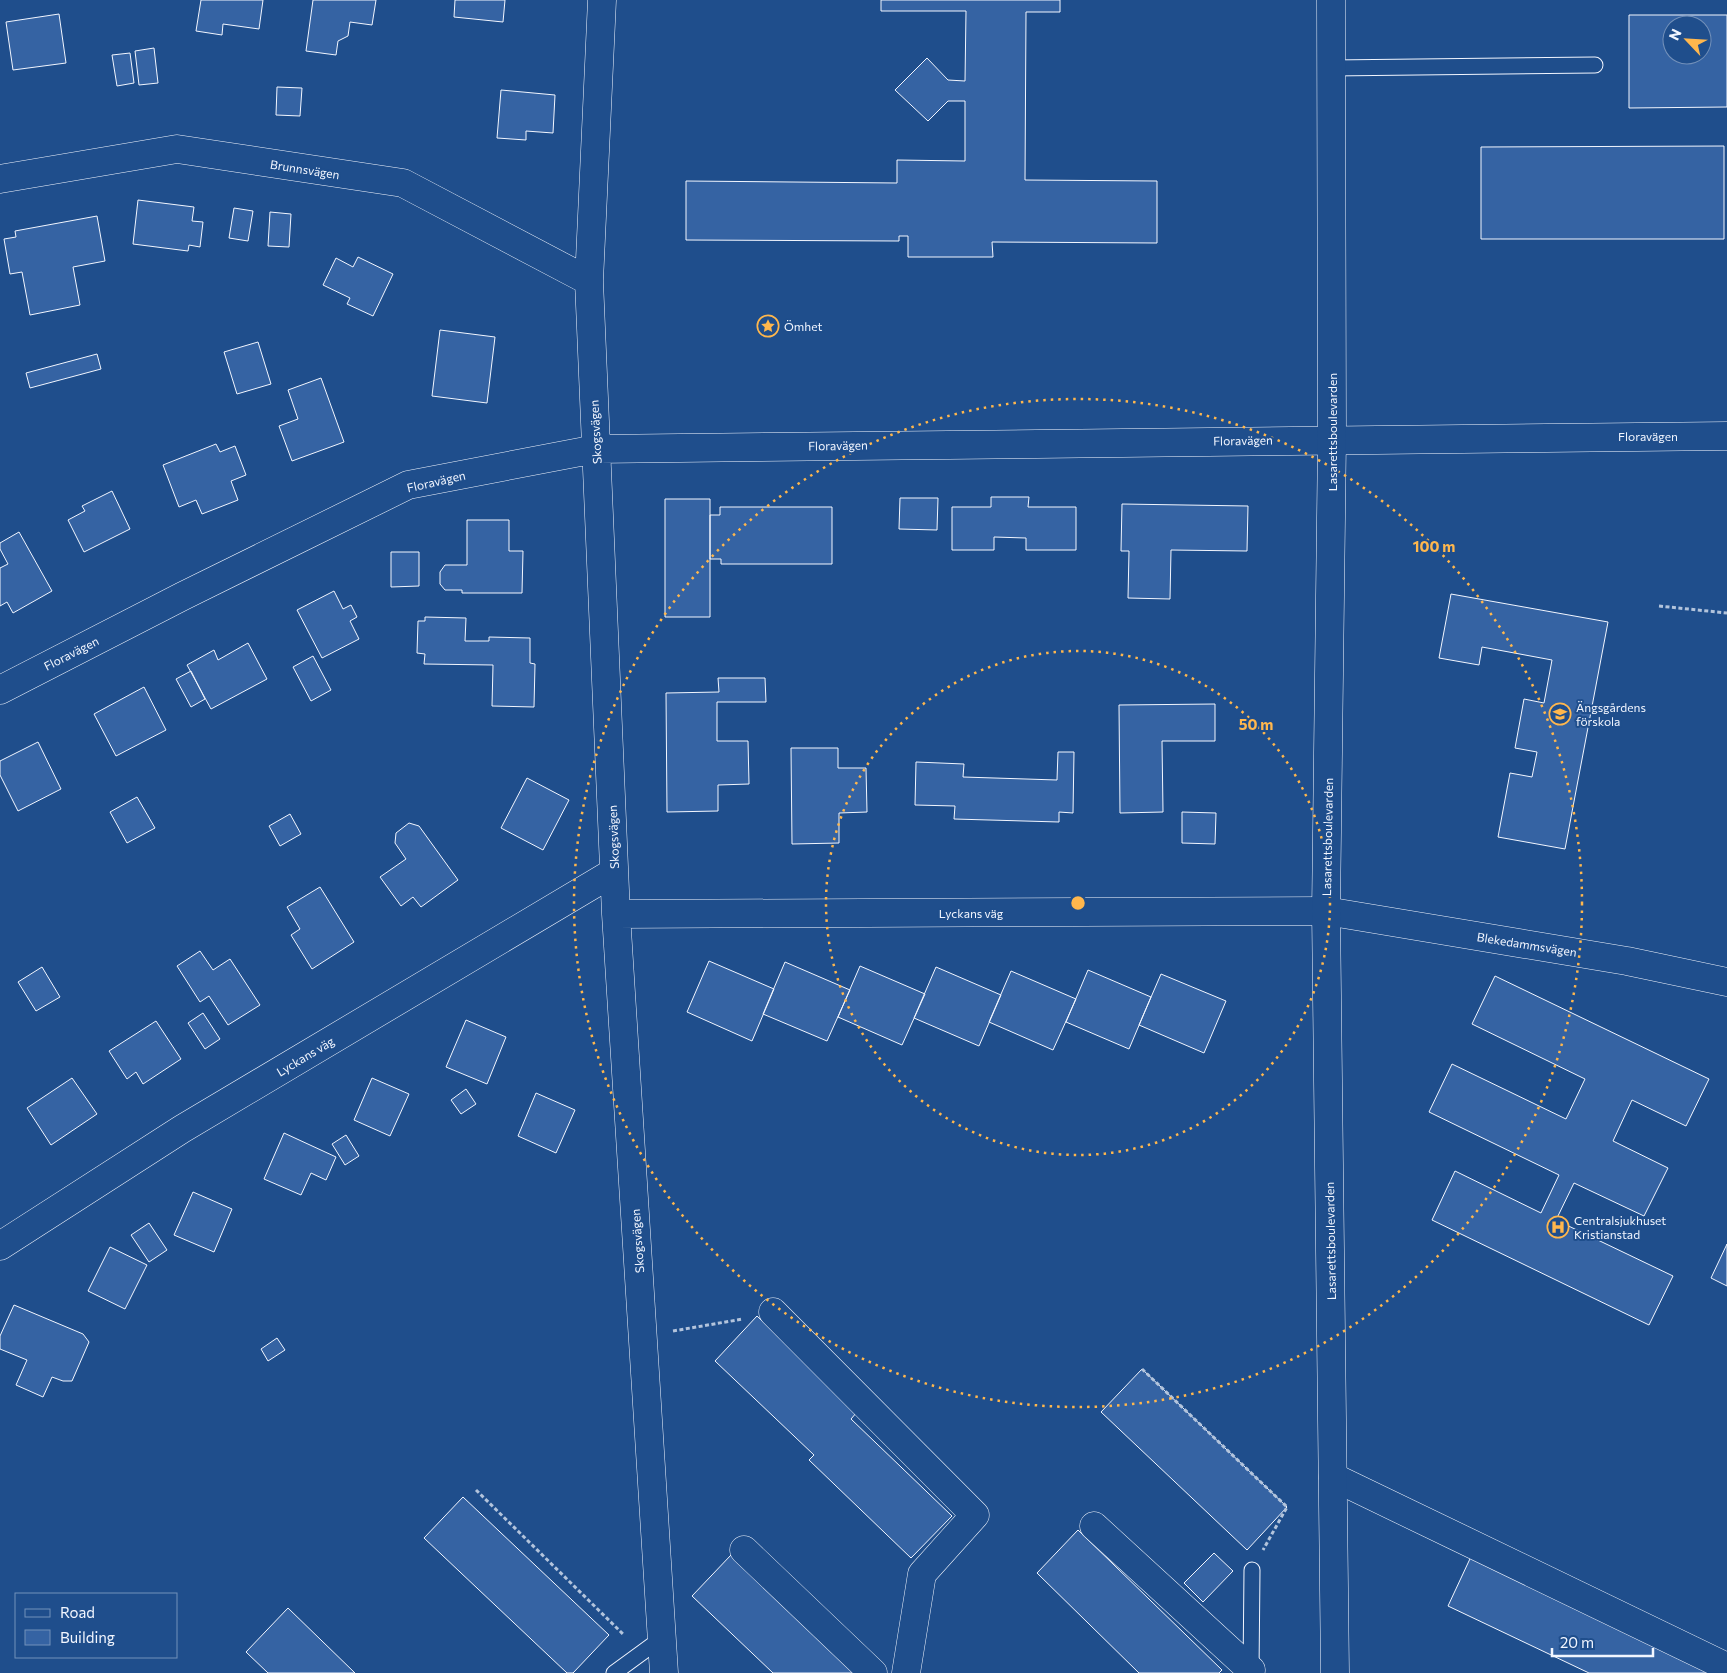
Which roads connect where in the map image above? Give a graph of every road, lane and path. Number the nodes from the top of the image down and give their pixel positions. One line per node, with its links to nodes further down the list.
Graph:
1 (602, 0): 6 (street, Skogsvägen)
2 (1331, 0): 4 (street, Lasarettsboulevarden)
3 (1594, 65): 4 (lane)
4 (1331, 68): 8 (street, Lasarettsboulevarden)
5 (0, 179): 6 (street, Brunnsvägen)
6 (589, 281): 9 (street, Skogsvägen)
7 (1727, 436): 8 (street, Floravägen)
8 (1332, 439): 9 (street, Floravägen); 14 (street, Lasarettsboulevarden)
9 (596, 449): 12 (street, Floravägen); 13 (street, Skogsvägen)
10 (1659, 606): 11 (path)
11 (1727, 613)
12 (0, 690)
13 (614, 872): 15 (street, Skogsvägen); 17 (street, Lyckans väg)
14 (1326, 911): 15 (street, Lyckans väg); 16 (street, Blekedammsvägen); 21 (street, Lasarettsboulevarden)
15 (616, 914): 19 (street, Skogsvägen)
16 (1727, 982)
17 (0, 1246)
18 (773, 1312): 19 (path); 32 (street)
19 (643, 1336): 26 (street, Skogsvägen)
20 (1142, 1369): 25 (path)
21 (1333, 1477): 27 (street); 33 (street, Lasarettsboulevarden)
22 (476, 1490): 26 (path)
23 (1094, 1526): 28 (street)
24 (744, 1550): 31 (street)
25 (1252, 1570): 28 (lane)
26 (652, 1645): 29 (lane); 30 (street, Skogsvägen)
27 (1727, 1667)
28 (1251, 1671)
29 (614, 1673)
30 (664, 1673)
31 (873, 1673)
32 (906, 1673)
33 (1335, 1673)

